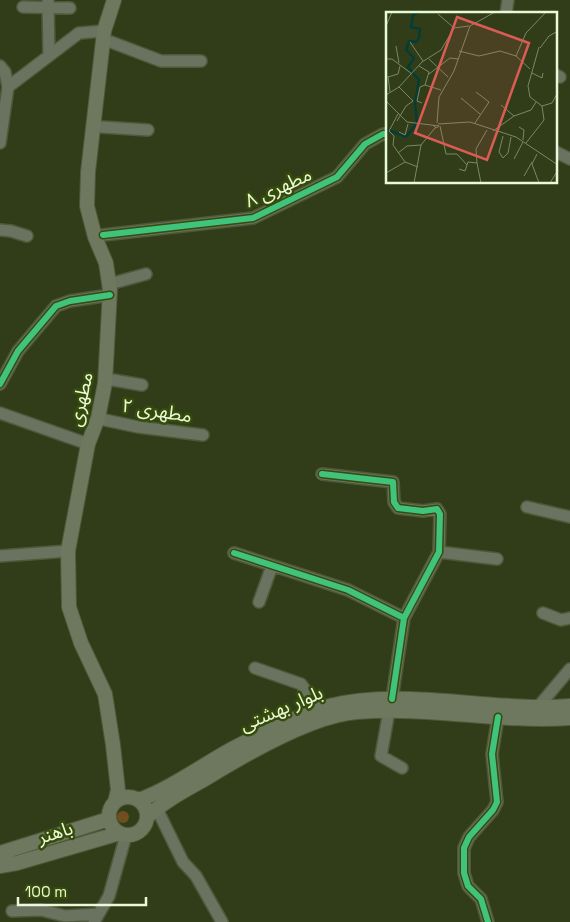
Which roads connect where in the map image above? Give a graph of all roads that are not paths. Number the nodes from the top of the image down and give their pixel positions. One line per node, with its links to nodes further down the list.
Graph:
1 (114, 0): 6 (main road, مطهری)
2 (123, 0): 6 (main road, مطهری)
3 (48, 4): 4 (street); 5 (street); 7 (street)
4 (23, 7)
5 (70, 8)
6 (108, 36): 7 (street); 8 (street); 11 (main road, مطهری); 22 (main road, مطهری)
7 (49, 56): 10 (street)
8 (201, 61)
9 (0, 66): 10 (street)
10 (8, 87): 14 (street)
11 (101, 128): 12 (street); 18 (main road, مطهری)
12 (148, 130)
13 (386, 134): 18 (street, مطهری ۸)
14 (0, 143)
15 (558, 153): 16 (street)
16 (570, 159)
17 (0, 230): 19 (street)
18 (103, 235): 21 (main road, مطهری)
19 (27, 236)
20 (146, 274): 21 (street)
21 (117, 282): 23 (main road, مطهری)
22 (110, 295): 24 (street); 29 (main road, مطهری)
23 (113, 380): 25 (street); 27 (main road, مطهری)
24 (0, 384)
25 (142, 385)
26 (0, 413): 29 (street)
27 (106, 420): 28 (street, مطهری ۲); 52 (main road, مطهری)
28 (202, 436)
29 (88, 444): 33 (main road, مطهری)
30 (322, 474): 34 (street)
31 (526, 507): 32 (street)
32 (570, 518)
33 (68, 551): 36 (street); 52 (main road, مطهری)
34 (439, 552): 37 (street); 41 (street)
35 (234, 553): 38 (street)
36 (0, 556)
37 (497, 559)
38 (272, 566): 39 (street); 41 (street)
39 (259, 602)
40 (543, 613): 42 (street)
41 (404, 618): 45 (street)
42 (570, 618)
43 (255, 668): 48 (street)
44 (570, 668): 47 (street)
45 (390, 705): 47 (main road, بلوار بهشتی); 48 (main road, بلوار بهشتی); 49 (main road, بلوار بهشتی); 51 (street); 53 (main road, بلوار بهشتی)
46 (570, 706): 47 (main road, بلوار بهشتی)
47 (538, 707)
48 (306, 714): 52 (main road, بلوار بهشتی)
49 (498, 717): 50 (main road, بلوار بهشتی); 61 (street)
50 (570, 718)
51 (402, 768)
52 (127, 799): 53 (main road); 54 (main road)
53 (152, 812): 55 (main road); 60 (street)
54 (109, 819): 55 (main road); 56 (main road, باهنر)
55 (123, 834): 57 (main road, باهنر); 59 (street)
56 (0, 853)
57 (0, 866)
58 (12, 911): 59 (street)
59 (96, 918)
60 (222, 922)
61 (488, 922)

